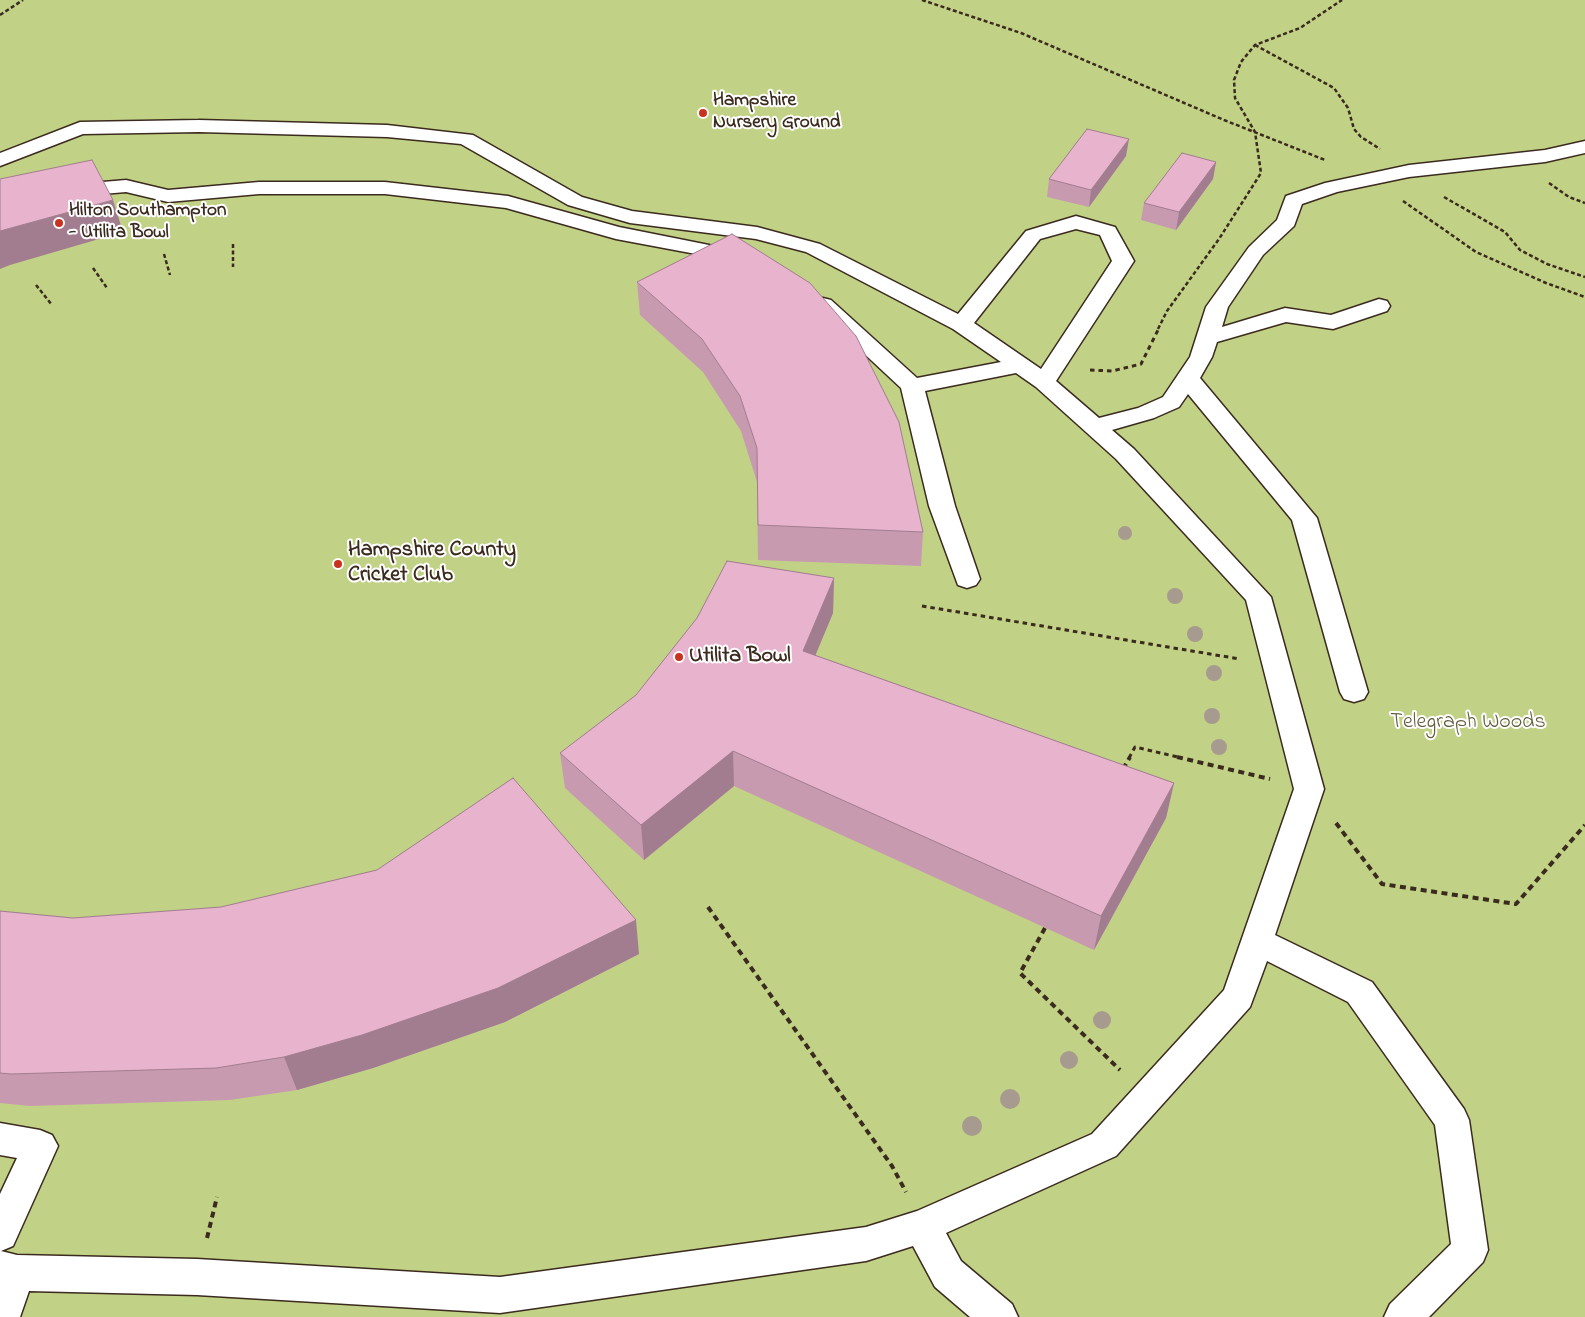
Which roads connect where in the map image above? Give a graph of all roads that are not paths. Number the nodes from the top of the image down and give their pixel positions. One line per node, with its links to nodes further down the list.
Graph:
1 (1585, 147): 8 (lane)
2 (0, 160): 7 (lane)
3 (0, 212): 4 (lane)
4 (755, 272)
5 (809, 296): 11 (lane)
6 (1379, 306): 8 (lane)
7 (961, 324): 9 (lane); 9 (lane)
8 (1207, 338): 10 (lane)
9 (1038, 373): 11 (lane); 12 (lane)
10 (1188, 379): 12 (lane); 14 (lane)
11 (912, 386): 13 (lane)
12 (1095, 427): 15 (lane)
13 (967, 579)
14 (1354, 692)
15 (1257, 941): 17 (lane); 22 (lane)
16 (0, 1139): 18 (lane)
17 (922, 1226): 19 (lane); 21 (lane)
18 (0, 1234)
19 (8, 1271): 20 (lane)
20 (1, 1317)
21 (999, 1317)
22 (1403, 1317)

